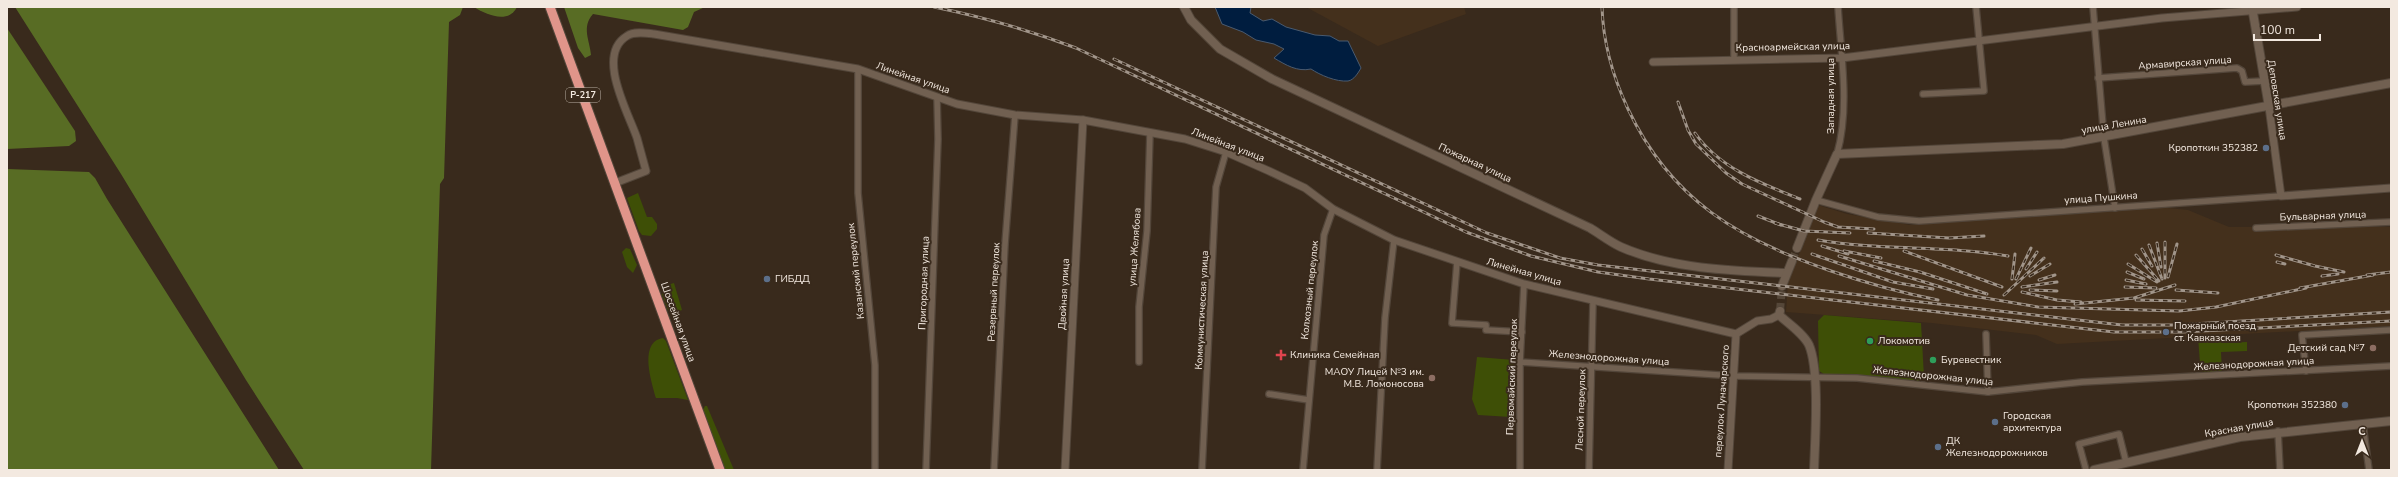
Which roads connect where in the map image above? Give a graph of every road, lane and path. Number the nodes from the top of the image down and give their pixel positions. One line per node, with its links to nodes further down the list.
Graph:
1 (544, 7): 28 (highway, Шоссейная улица / Р-217)
2 (550, 7): 28 (highway, Шоссейная улица / Р-217)
3 (1184, 7): 40 (main road, Пожарная улица)
4 (1734, 7): 12 (street)
5 (1838, 7): 13 (street, Западная улица)
6 (1976, 7): 11 (street)
7 (2092, 7): 10 (street)
8 (2297, 7): 9 (street, Красноармейская улица)
9 (2252, 9): 10 (street, Красноармейская улица); 17 (main road, Деповская улица)
10 (2094, 28): 11 (street, Красноармейская улица); 16 (street)
11 (1979, 41): 13 (street, Красноармейская улица); 19 (street)
12 (1734, 58): 13 (street, Красноармейская улица); 14 (street, Красноармейская улица)
13 (1842, 58): 27 (street, Западная улица)
14 (1654, 62)
15 (858, 69): 20 (street, Линейная улица); 28 (street, Линейная улица); 64 (street, Казанский переулок)
16 (2098, 78): 17 (street, Армавирская улица); 25 (street)
17 (2264, 81): 21 (main road, Деповская улица)
18 (2391, 83): 21 (main road, улица Ленина)
19 (1923, 94)
20 (937, 97): 22 (street, Линейная улица); 65 (street, Пригородная улица)
21 (2269, 107): 25 (main road, улица Ленина); 30 (street, Деповская улица)
22 (1015, 115): 23 (street, Линейная улица); 66 (street, Резервный переулок)
23 (1083, 120): 24 (street, Линейная улица); 67 (street, Двойная улица)
24 (1150, 133): 26 (street, Линейная улица); 49 (street, улица Желябова)
25 (2104, 138): 27 (main road, улица Ленина); 32 (street)
26 (1226, 152): 33 (street, Линейная улица); 68 (street, Коммунистическая улица)
27 (1837, 154): 31 (main road, Западная улица)
28 (615, 183): 63 (highway, Шоссейная улица / Р-217)
29 (2391, 188): 30 (street, улица Пушкина)
30 (2281, 196): 32 (street, улица Пушкина)
31 (1816, 200): 32 (street, улица Пушкина); 37 (main road, Западная улица)
32 (2115, 208)
33 (1333, 209): 36 (street, Линейная улица); 58 (street, Колхозный переулок)
34 (2391, 222): 35 (street, Бульварная улица)
35 (2256, 228)
36 (1394, 240): 39 (street, Линейная улица); 70 (street)
37 (1797, 248)
38 (1792, 261): 40 (main road)
39 (1457, 262): 41 (street, Линейная улица); 46 (street)
40 (1786, 273): 42 (main road)
41 (1524, 284): 43 (street, Линейная улица); 46 (street, Первомайский переулок)
42 (1782, 286)
43 (1592, 302): 47 (street, Линейная улица); 51 (street, Лесной переулок)
44 (1779, 313): 47 (street); 55 (main road)
45 (2391, 330): 53 (street)
46 (1522, 332): 50 (street, Первомайский переулок)
47 (1736, 334): 54 (street, переулок Луначарского)
48 (1986, 334): 56 (street)
49 (1139, 362)
50 (1520, 362): 51 (street, Железнодорожная улица); 71 (street, Первомайский переулок)
51 (1592, 365): 54 (street, Железнодорожная улица); 72 (street, Лесной переулок)
52 (2391, 366): 53 (street, Железнодорожная улица)
53 (2306, 371): 56 (street, Железнодорожная улица)
54 (1735, 376): 55 (street, Железнодорожная улица); 73 (street, переулок Луначарского)
55 (1814, 377): 56 (street, Железнодорожная улица); 74 (main road)
56 (1988, 392)
57 (1269, 394): 58 (street)
58 (1309, 400): 69 (street, Колхозный переулок)
59 (2391, 421): 60 (main road, Красная улица)
60 (2363, 425): 61 (main road, Красная улица); 78 (street)
61 (2278, 431): 62 (main road, Красная улица); 77 (street)
62 (2126, 462): 75 (street); 76 (main road, Красная улица)
63 (720, 470)
64 (875, 470)
65 (926, 470)
66 (994, 470)
67 (1065, 470)
68 (1202, 470)
69 (1303, 470)
70 (1377, 470)
71 (1520, 470)
72 (1589, 470)
73 (1728, 470)
74 (1814, 470)
75 (2086, 470)
76 (2094, 470)
77 (2280, 470)
78 (2369, 470)

